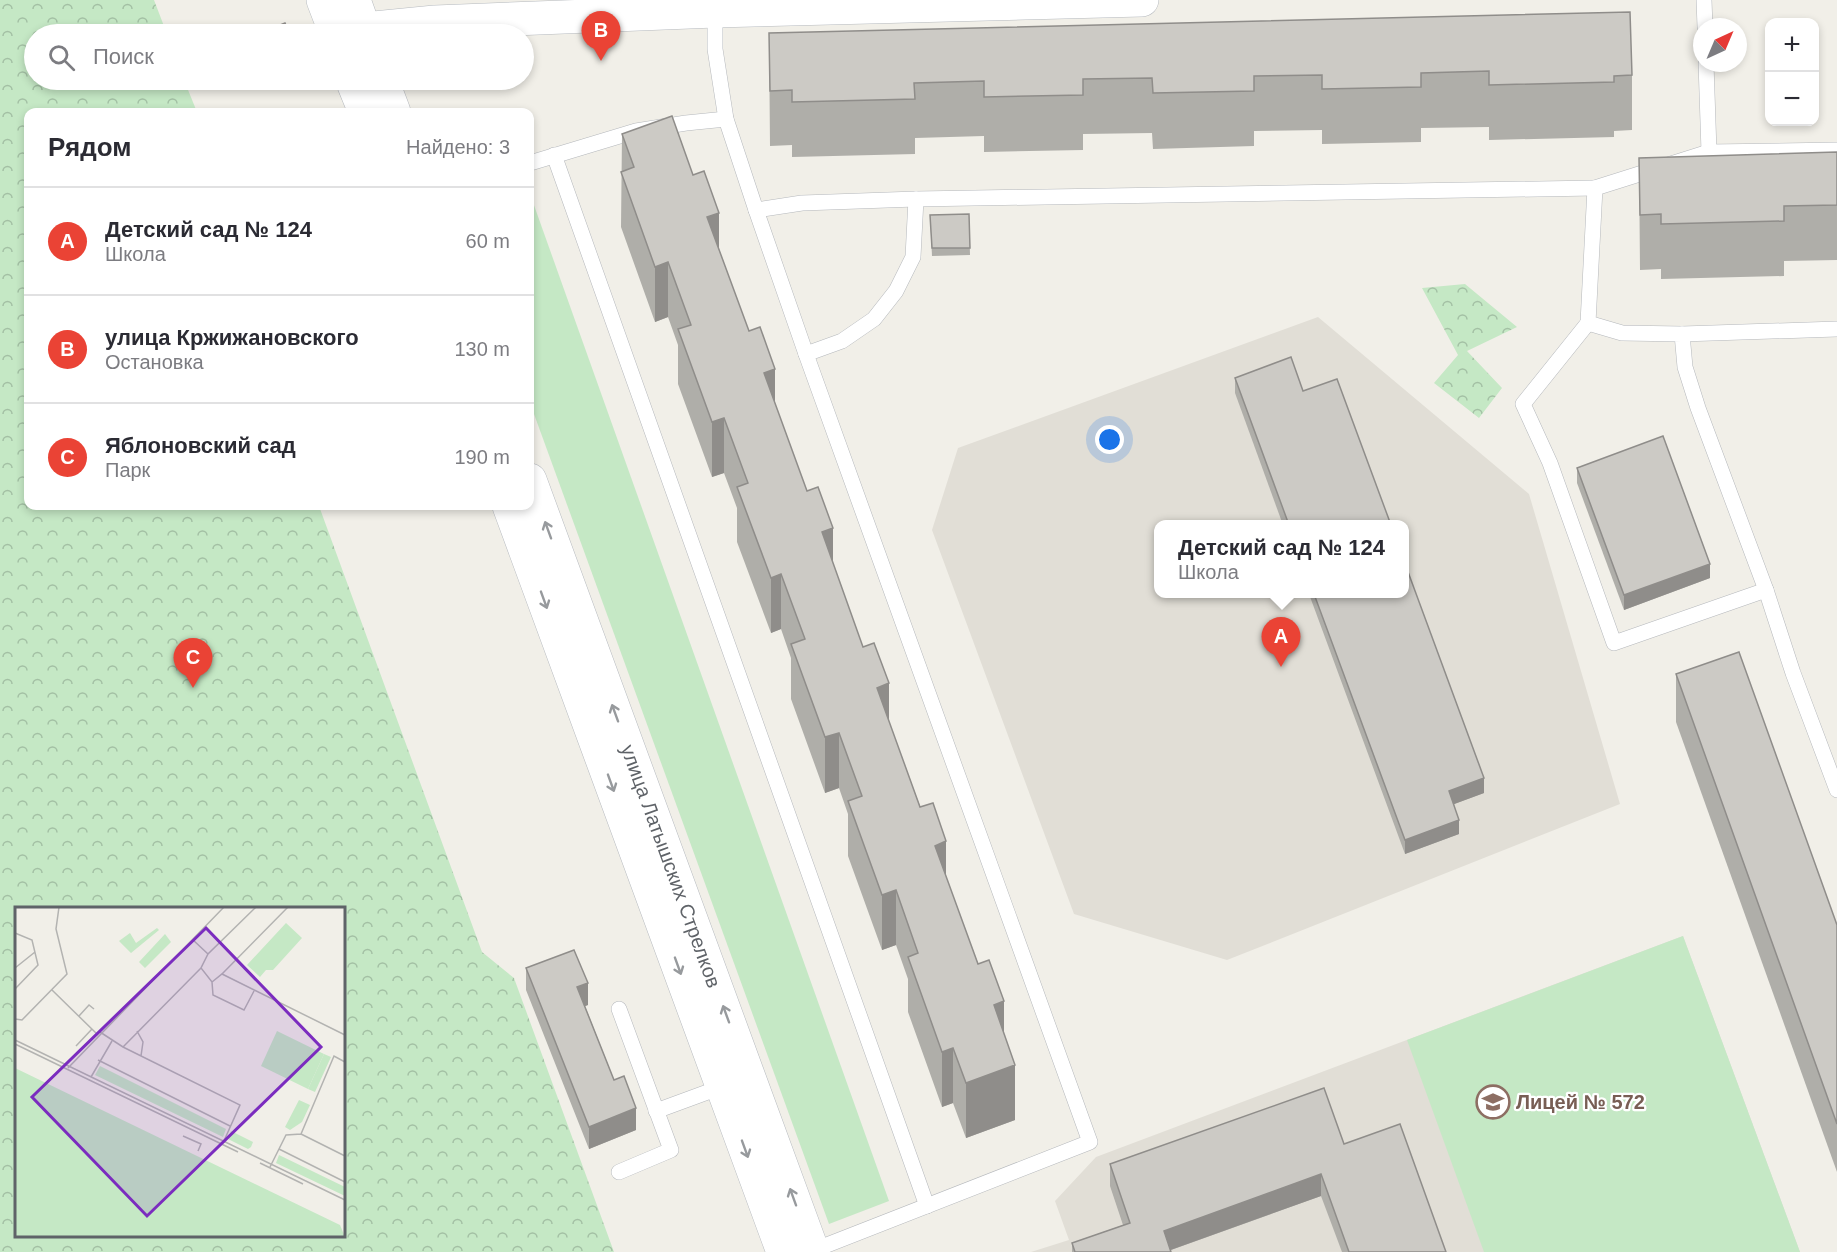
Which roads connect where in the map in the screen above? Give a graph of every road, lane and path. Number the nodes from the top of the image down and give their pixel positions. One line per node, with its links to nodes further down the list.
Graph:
1 (323, 0): 7 (street)
2 (1142, 0): 5 (street)
3 (1704, 0): 6 (lane)
4 (682, 6): 5 (street); 8 (street)
5 (715, 11): 14 (lane)
6 (1705, 18)
7 (351, 24)
8 (403, 24)
9 (1706, 72): 16 (lane)
10 (356, 90): 12 (street)
11 (386, 90): 13 (street)
12 (362, 108)
13 (392, 108)
14 (726, 120): 17 (lane); 21 (lane)
15 (1837, 150): 16 (lane)
16 (1709, 152): 19 (lane)
17 (555, 155): 18 (lane); 34 (lane)
18 (534, 163)
19 (1595, 188): 20 (lane); 22 (lane)
20 (916, 199): 21 (lane); 25 (lane)
21 (756, 210): 25 (lane)
22 (1588, 324): 24 (lane); 28 (lane)
23 (1837, 329): 24 (lane)
24 (1682, 334): 28 (lane)
25 (806, 354): 34 (lane)
26 (534, 492): 31 (street, улица Латышских Стрелков, one-way to 26)
27 (511, 510): 31 (street, улица Латышских Стрелков, one-way to 31)
28 (1766, 590): 29 (lane)
29 (1837, 790)
30 (619, 1009): 32 (lane)
31 (736, 1082): 32 (lane); 35 (street, улица Латышских Стрелков)
32 (656, 1110): 33 (lane)
33 (619, 1172)
34 (927, 1206): 35 (lane)
35 (804, 1252)

